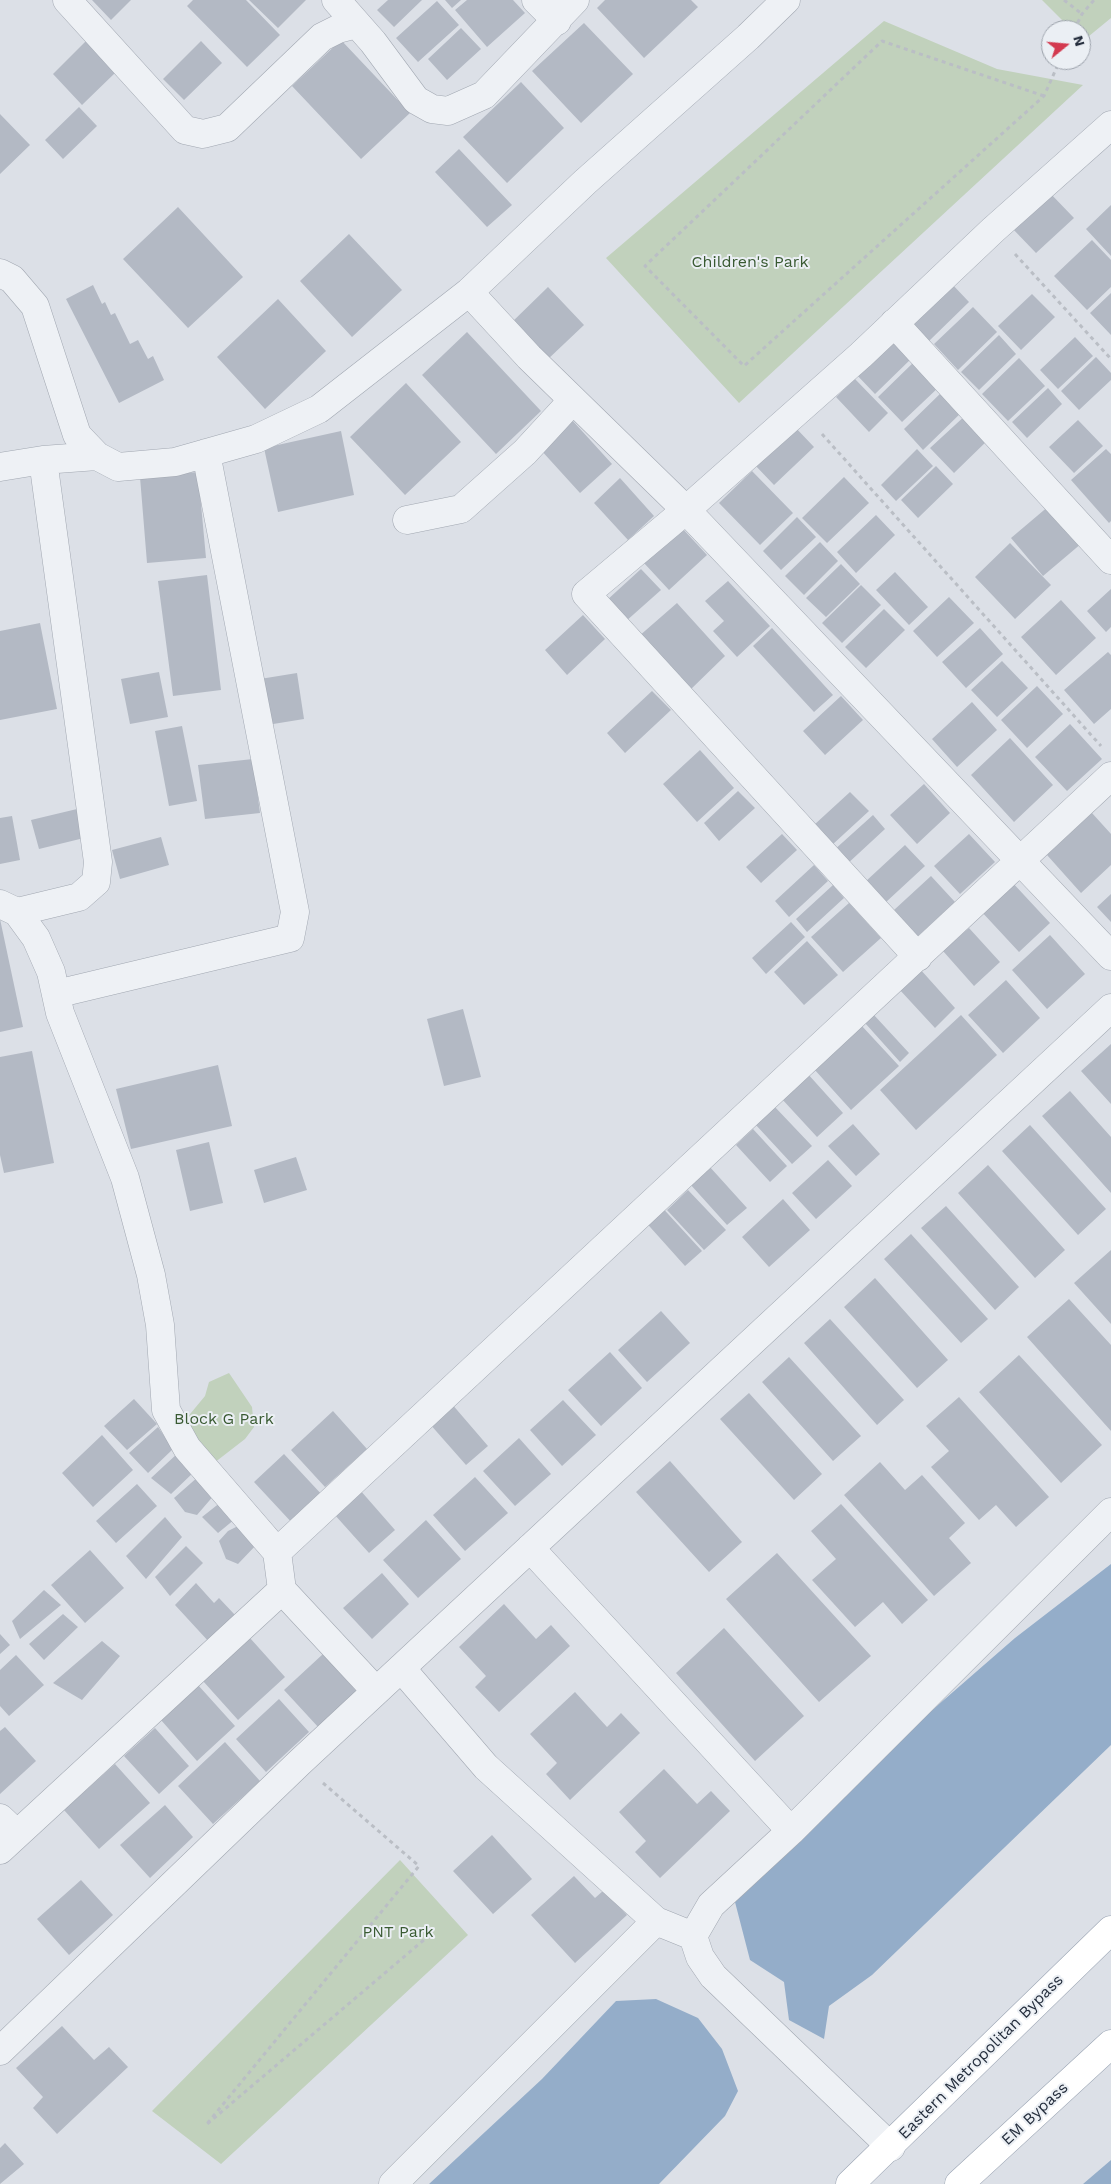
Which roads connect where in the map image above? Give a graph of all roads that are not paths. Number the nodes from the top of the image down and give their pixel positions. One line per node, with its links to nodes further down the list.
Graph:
1 (67, 0): 7 (street)
2 (336, 0): 7 (street)
3 (536, 0): 6 (street)
4 (575, 0): 6 (street)
5 (786, 0): 10 (street)
6 (557, 21): 7 (street)
7 (358, 24)
8 (1111, 125): 11 (street)
9 (0, 273): 14 (street)
10 (469, 292): 12 (street); 13 (street)
11 (894, 323): 17 (street); 19 (street)
12 (573, 400): 17 (street); 18 (street)
13 (206, 453): 14 (street); 25 (street)
14 (97, 456): 15 (street)
15 (42, 460): 16 (street); 22 (street)
16 (0, 467)
17 (686, 510): 21 (street); 24 (street)
18 (408, 520)
19 (1111, 560)
20 (1108, 763): 21 (street)
21 (1020, 861): 23 (street); 24 (street)
22 (9, 908): 25 (street)
23 (1111, 956)
24 (918, 957): 29 (street)
25 (56, 994): 29 (street)
26 (1111, 1008): 28 (street)
27 (1111, 1512): 33 (street)
28 (530, 1548): 31 (street); 33 (street)
29 (278, 1552): 30 (street)
30 (282, 1590): 32 (street); 34 (street)
31 (401, 1668): 32 (street); 35 (street)
32 (376, 1691): 39 (street)
33 (791, 1832): 37 (street)
34 (6, 1834)
35 (656, 1922): 37 (street); 41 (street)
36 (1111, 1930): 40 (main road, Eastern Metropolitan Bypass)
37 (693, 1936): 40 (street)
38 (1111, 2044): 43 (main road, EM Bypass)
39 (1, 2048)
40 (891, 2147): 42 (main road, Eastern Metropolitan Bypass)
41 (393, 2184)
42 (850, 2184)
43 (959, 2184)

